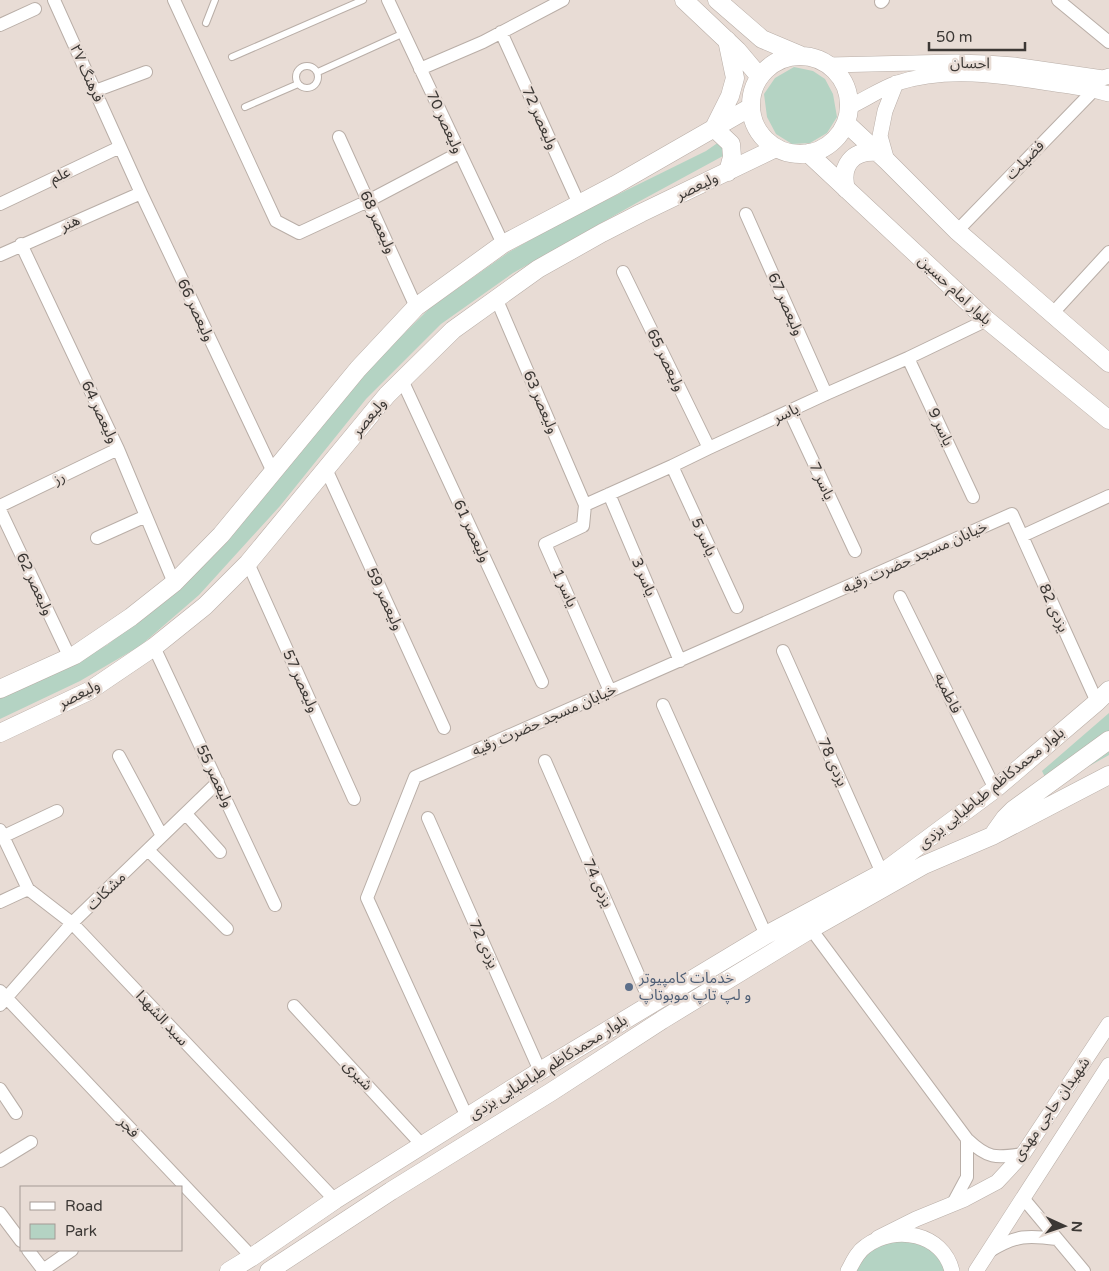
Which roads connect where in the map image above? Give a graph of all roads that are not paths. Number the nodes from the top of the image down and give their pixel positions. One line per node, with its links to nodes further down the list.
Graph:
1 (54, 0): 29 (street, فرهنگ ۲۷)
2 (174, 0): 44 (street)
3 (216, 0): 11 (lane)
4 (363, 0): 19 (lane)
5 (388, 0): 15 (street, ولیعصر 70)
6 (563, 0): 14 (street)
7 (684, 0): 17 (main road)
8 (718, 0): 13 (main road)
9 (1058, 0): 16 (street)
10 (35, 9): 12 (street)
11 (206, 23)
12 (0, 25)
13 (751, 29): 17 (main road); 18 (main road)
14 (500, 32): 21 (street); 46 (street, ولیعصر 72)
15 (404, 33): 21 (street, ولیعصر 70); 23 (lane)
16 (1109, 42)
17 (732, 46): 24 (main road); 34 (main road)
18 (800, 55): 20 (main road); 24 (main road)
19 (232, 57)
20 (830, 65): 25 (street, احسان); 33 (main road)
21 (420, 69): 38 (street, ولیعصر 70)
22 (146, 72): 29 (street)
23 (318, 72): 26 (lane); 26 (lane)
24 (760, 76): 32 (main road)
25 (1109, 76)
26 (298, 84): 31 (lane)
27 (896, 84): 28 (street, احسان); 33 (street, احسان); 40 (street)
28 (1094, 90): 30 (street, احسان); 48 (street, فضیلت)
29 (95, 91): 36 (street, فرهنگ ۲۷)
30 (1109, 94)
31 (245, 107)
32 (751, 107): 34 (main road); 37 (main road)
33 (848, 115): 39 (main road); 40 (main road)
34 (714, 128): 41 (main road); 46 (main road)
35 (340, 137): 44 (street, ولیعصر 68)
36 (120, 147): 43 (street, ولیعصر 66); 45 (street, علم)
37 (776, 148): 39 (main road); 41 (main road, ولیعصر)
38 (459, 153): 44 (street); 50 (street, ولیعصر 70)
39 (808, 154): 42 (main road, بلوار امام حسین)
40 (882, 156): 42 (main road); 48 (main road)
41 (728, 172): 54 (main road, ولیعصر)
42 (846, 190): 57 (main road, بلوار امام حسین)
43 (141, 193): 49 (street, هنر); 68 (street, ولیعصر 66)
44 (368, 200): 55 (street, ولیعصر 68)
45 (0, 204)
46 (579, 204): 50 (main road)
47 (746, 214): 61 (street, ولیعصر 67)
48 (956, 231): 56 (main road)
49 (21, 244): 52 (street, هنر); 65 (street, ولیعصر 64)
50 (503, 244): 55 (main road)
51 (1109, 252): 56 (street)
52 (0, 255)
53 (623, 272): 64 (street, ولیعصر 65)
54 (496, 298): 60 (main road, ولیعصر); 72 (street, ولیعصر 63)
55 (416, 307): 68 (main road)
56 (1052, 314): 59 (main road)
57 (986, 320): 58 (street, یاسر); 63 (main road, بلوار امام حسین)
58 (908, 358): 61 (street, یاسر); 71 (street, یاسر 9)
59 (1109, 363)
60 (402, 380): 67 (main road, ولیعصر); 88 (street, ولیعصر 61)
61 (826, 394): 62 (street, یاسر)
62 (790, 412): 64 (street, یاسر); 79 (street, یاسر 7)
63 (1109, 420)
64 (709, 448): 66 (street, یاسر)
65 (118, 449): 73 (street, رز); 76 (street, ولیعصر 64)
66 (672, 466): 69 (street, یاسر); 83 (street, یاسر 5)
67 (326, 469): 80 (main road, ولیعصر); 93 (street, ولیعصر 59)
68 (273, 472): 81 (main road)
69 (609, 494): 72 (street, یاسر); 87 (street, یاسر 3)
70 (1109, 496): 77 (street)
71 (973, 497)
72 (585, 505): 90 (street, یاسر 1)
73 (0, 506)
74 (0, 510): 86 (street, ولیعصر 62)
75 (1012, 514): 77 (street, یزدی 82); 87 (street, خیابان مسجد حضرت رقیه)
76 (146, 516): 78 (street); 81 (street, ولیعصر 64)
77 (1022, 536): 91 (street, یزدی 82)
78 (97, 538)
79 (855, 551)
80 (248, 563): 84 (main road, ولیعصر); 101 (street, ولیعصر 57)
81 (174, 582): 86 (main road)
82 (900, 597): 100 (street, فاطمیه)
83 (736, 608)
84 (154, 647): 94 (main road, ولیعصر); 99 (street, ولیعصر 55)
85 (783, 651): 110 (street, یزدی 78)
86 (70, 658): 89 (main road)
87 (680, 660): 90 (street, خیابان مسجد حضرت رقیه)
88 (542, 682)
89 (0, 689)
90 (610, 691): 126 (street, خیابان مسجد حضرت رقیه)
91 (1103, 696): 100 (main road, بلوار محمدکاظم طباطبایی یزدی)
92 (663, 705): 117 (street)
93 (444, 728)
94 (0, 733)
95 (1109, 740): 107 (main road)
96 (119, 756): 106 (street)
97 (544, 761): 119 (street, یزدی 74)
98 (1109, 775): 107 (main road, بلوار محمدکاظم طباطبایی یزدی)
99 (218, 782): 103 (street, مشکات); 113 (street, ولیعصر 55)
100 (995, 789): 110 (main road, بلوار محمدکاظم طباطبایی یزدی)
101 (354, 798)
102 (57, 812): 105 (street)
103 (186, 814): 106 (street, مشکات); 109 (street)
104 (428, 818): 123 (street, یزدی 72)
105 (1, 835): 111 (street, سید الشهدا)
106 (162, 836): 108 (street, مشکات)
107 (992, 836): 116 (main road, بلوار محمدکاظم طباطبایی یزدی)
108 (148, 850): 114 (street, مشکات); 115 (street)
109 (220, 852)
110 (882, 873): 117 (main road, بلوار محمدکاظم طباطبایی یزدی)
111 (28, 889): 112 (street); 114 (street, سید الشهدا)
112 (0, 902)
113 (276, 905)
114 (72, 923): 118 (street, مشکات); 133 (street, سید الشهدا)
115 (227, 929)
116 (811, 929): 127 (street); 145 (main road, بلوار محمدکاظم طباطبایی یزدی)
117 (766, 936): 119 (main road, بلوار محمدکاظم طباطبایی یزدی)
118 (2, 998): 142 (street, فجر)
119 (651, 1004): 123 (main road, بلوار محمدکاظم طباطبایی یزدی)
120 (294, 1006): 129 (street, شیری)
121 (1109, 1024): 130 (street, شهیدان حاجی مهدی)
122 (1109, 1065): 132 (street, شهیدان حاجی مهدی)
123 (540, 1070): 126 (main road, بلوار محمدکاظم طباطبایی یزدی)
124 (0, 1089): 125 (street)
125 (16, 1113)
126 (467, 1117): 129 (main road, بلوار محمدکاظم طباطبایی یزدی)
127 (967, 1139): 130 (street); 134 (street)
128 (31, 1142): 131 (street)
129 (422, 1145): 133 (main road, بلوار محمدکاظم طباطبایی یزدی)
130 (1023, 1154): 134 (street, شهیدان حاجی مهدی)
131 (0, 1161)
132 (1023, 1198): 138 (street); 141 (street, شهیدان حاجی مهدی)
133 (334, 1200): 142 (main road, بلوار محمدکاظم طباطبایی یزدی)
134 (952, 1205): 137 (street, شهیدان حاجی مهدی)
135 (0, 1213): 136 (street)
136 (17, 1227)
137 (878, 1238): 146 (street, شهیدان حاجی مهدی); 147 (street)
138 (1057, 1239): 141 (street); 149 (street)
139 (29, 1251): 143 (street)
140 (71, 1251): 143 (street)
141 (988, 1253): 148 (street, شهیدان حاجی مهدی)
142 (252, 1257): 144 (main road, بلوار محمدکاظم طباطبایی یزدی)
143 (43, 1270)
144 (229, 1271)
145 (269, 1271)
146 (848, 1271)
147 (952, 1271)
148 (976, 1271)
149 (1084, 1271)

